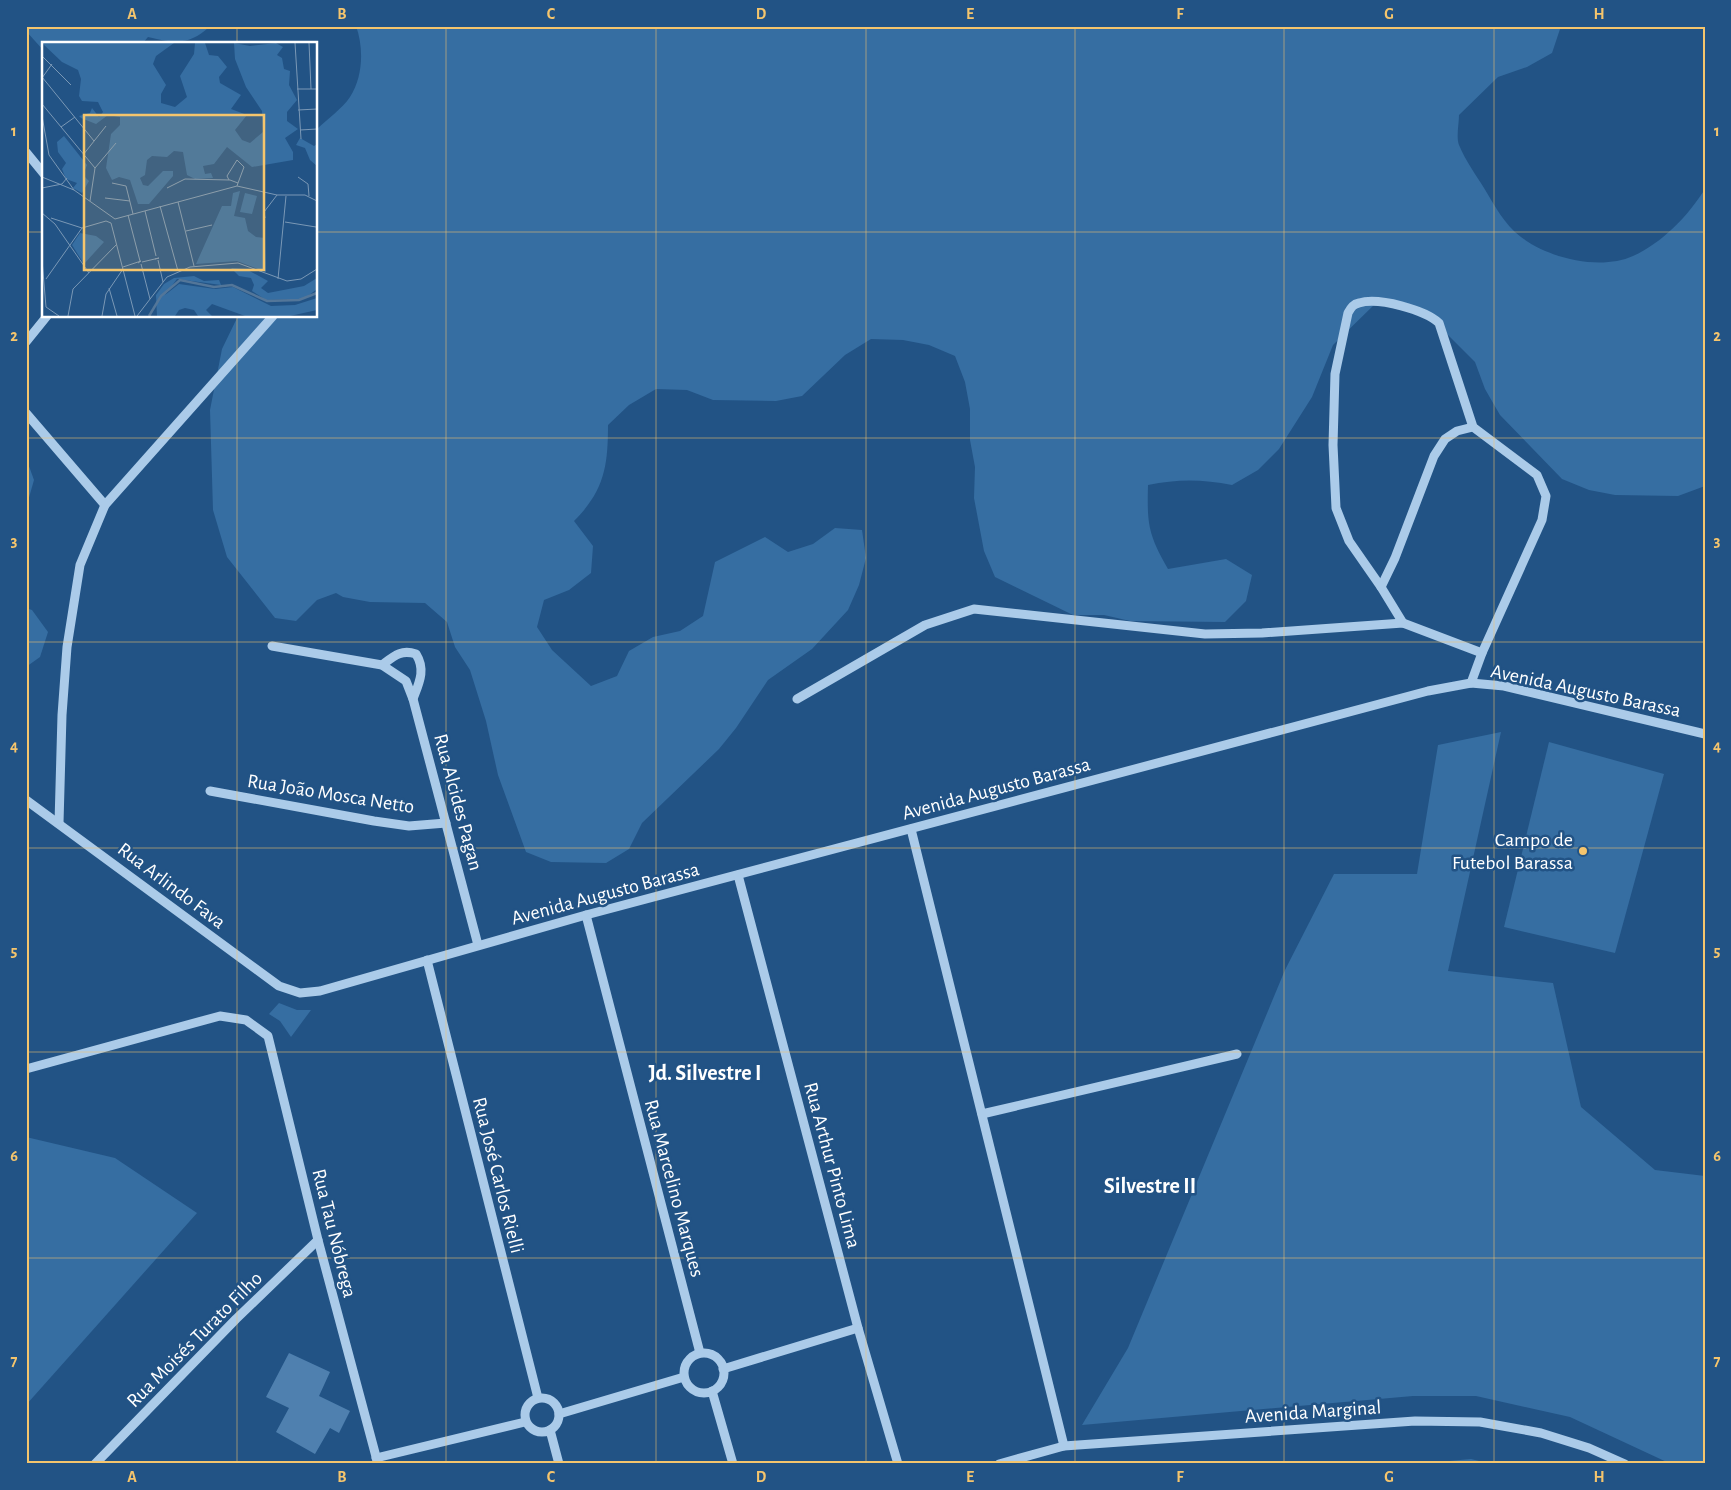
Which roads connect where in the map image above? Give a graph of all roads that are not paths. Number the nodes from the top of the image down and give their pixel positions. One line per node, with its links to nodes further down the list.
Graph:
1 (26, 152): 2 (street)
2 (42, 172)
3 (45, 318): 5 (street)
4 (271, 318): 8 (street)
5 (26, 342)
6 (26, 413): 8 (street)
7 (1473, 427): 9 (street); 9 (street); 12 (street)
8 (105, 505): 20 (street)
9 (1381, 587): 10 (street)
10 (1403, 624): 12 (street); 16 (street)
11 (272, 646): 13 (street)
12 (1482, 653): 14 (street)
13 (382, 665): 15 (street, Rua Alcides Pagan); 15 (street)
14 (1471, 683): 17 (street, Avenida Augusto Barassa); 22 (street, Avenida Augusto Barassa)
15 (413, 699): 21 (street, Rua Alcides Pagan)
16 (797, 699)
17 (1705, 734)
18 (210, 791): 21 (street, Rua João Mosca Netto)
19 (26, 800): 20 (street, Rua Arlindo Fava)
20 (59, 822): 27 (street, Rua Arlindo Fava)
21 (446, 823): 25 (street, Rua Alcides Pagan)
22 (911, 829): 23 (street, Avenida Augusto Barassa); 30 (street)
23 (738, 875): 24 (street, Avenida Augusto Barassa); 32 (street, Rua Arthur Pinto Lima)
24 (586, 915): 25 (street, Avenida Augusto Barassa); 33 (street, Rua Marcelino Marques)
25 (478, 945): 26 (street, Avenida Augusto Barassa)
26 (427, 960): 27 (street, Avenida Augusto Barassa); 37 (street, Rua José Carlos Rielli)
27 (300, 993)
28 (1237, 1054): 30 (street)
29 (26, 1069): 31 (street, Rua Tau Nóbrega)
30 (982, 1114): 41 (street)
31 (318, 1240): 42 (street, Rua Tau Nóbrega); 43 (street, Rua Moisés Turato Filho)
32 (858, 1328): 34 (street); 46 (street, Rua Arthur Pinto Lima)
33 (700, 1353): 34 (street); 35 (street)
34 (723, 1370): 36 (street)
35 (684, 1376): 36 (street); 38 (street)
36 (712, 1391): 45 (street)
37 (538, 1398): 38 (street); 39 (street)
38 (559, 1414): 40 (street)
39 (526, 1422): 40 (street); 42 (street)
40 (550, 1430): 44 (street)
41 (1064, 1446): 47 (street, Avenida Marginal); 48 (street, Avenida Marginal)
42 (377, 1461)
43 (95, 1464)
44 (559, 1464)
45 (733, 1464)
46 (898, 1464)
47 (999, 1464)
48 (1625, 1464)

